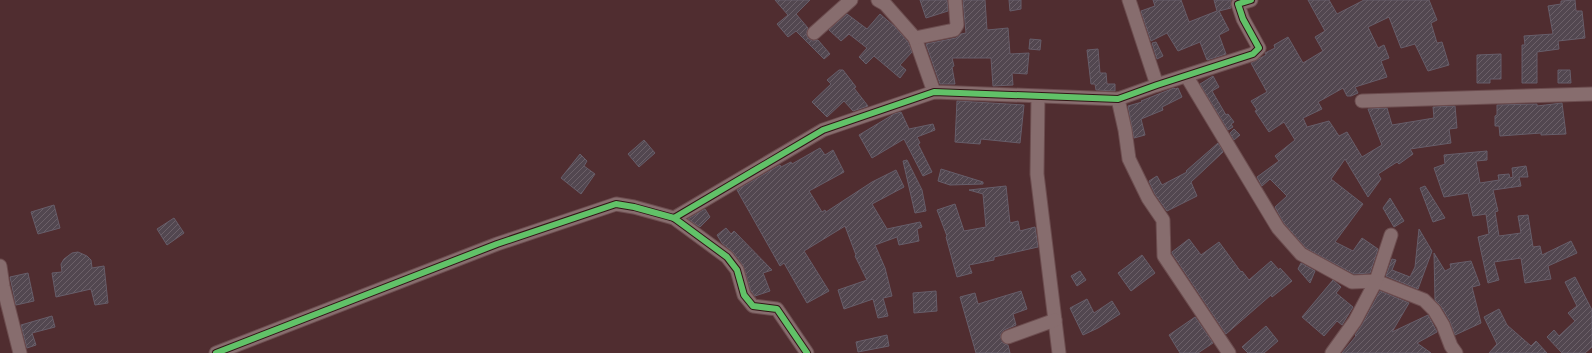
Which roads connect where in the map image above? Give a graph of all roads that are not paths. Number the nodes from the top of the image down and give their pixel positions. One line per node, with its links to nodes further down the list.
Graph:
1 (851, 0): 6 (street)
2 (878, 0): 7 (street)
3 (955, 0): 7 (street)
4 (1129, 0): 9 (street)
5 (1251, 0): 8 (street)
6 (814, 33)
7 (915, 38): 10 (street)
8 (1188, 77): 9 (street); 18 (street)
9 (1157, 85): 13 (street)
10 (934, 92): 12 (street); 15 (street)
11 (1592, 94): 14 (street)
12 (1038, 97): 13 (street); 19 (street)
13 (1118, 100): 25 (street)
14 (1362, 100)
15 (674, 218): 22 (street); 23 (street)
16 (1391, 234): 18 (street)
17 (0, 266): 21 (street)
18 (1376, 281): 26 (street); 27 (street)
19 (1055, 320): 20 (street); 24 (street)
20 (1008, 337)
21 (20, 353)
22 (216, 353)
23 (807, 353)
24 (1059, 353)
25 (1229, 353)
26 (1332, 353)
27 (1456, 353)

